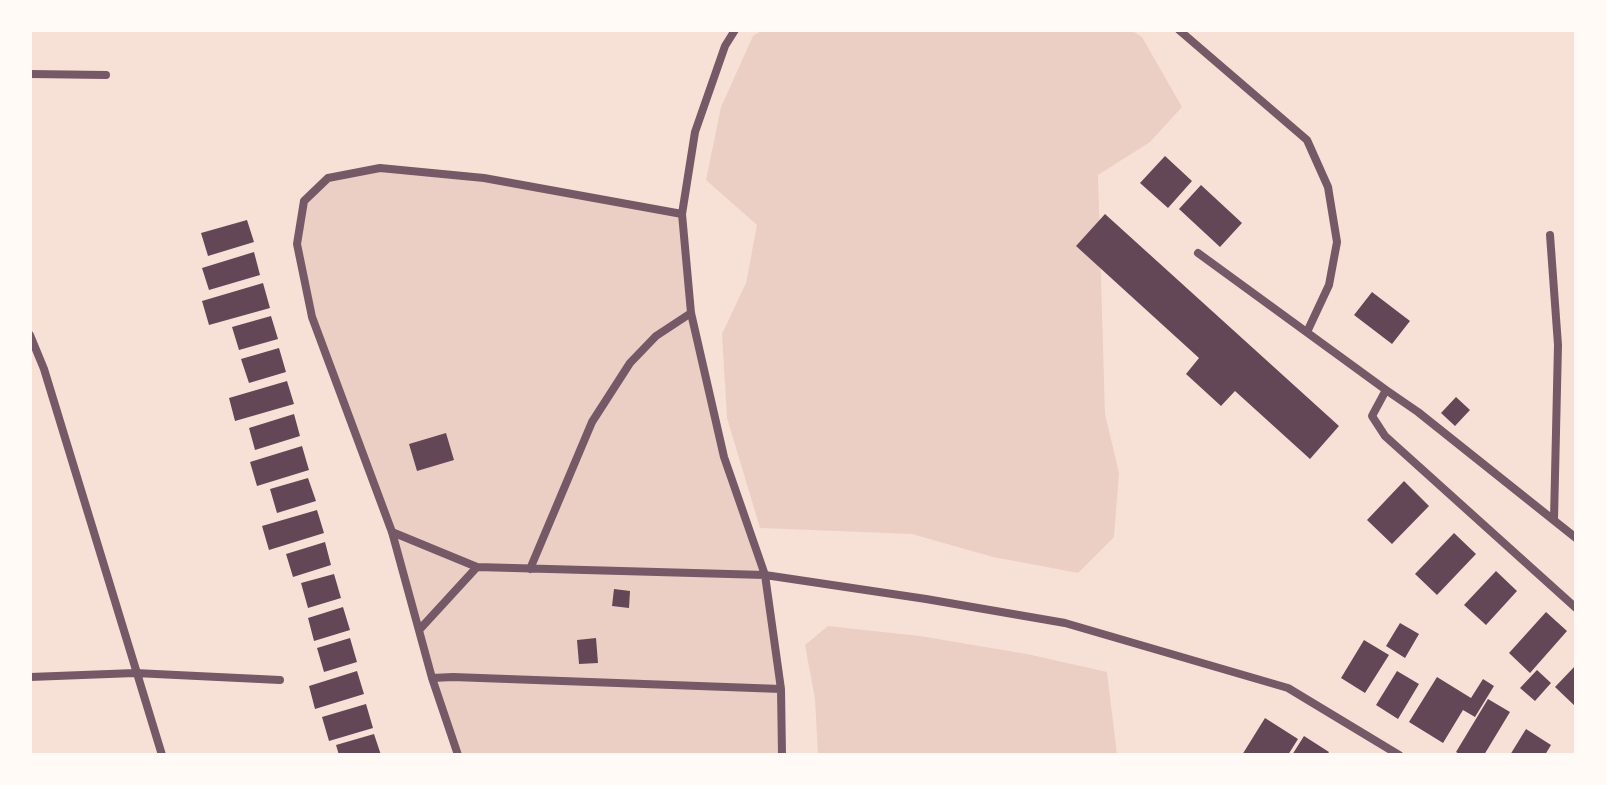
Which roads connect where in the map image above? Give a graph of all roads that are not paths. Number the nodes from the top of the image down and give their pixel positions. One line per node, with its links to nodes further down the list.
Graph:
1 (735, 30): 5 (street)
2 (1179, 30): 9 (street)
3 (30, 74): 4 (street)
4 (106, 75)
5 (682, 214): 8 (street); 13 (street)
6 (1550, 235): 12 (street)
7 (1198, 253): 9 (street)
8 (691, 313): 16 (street); 17 (street)
9 (1307, 332): 11 (street)
10 (30, 335): 20 (street)
11 (1386, 390): 12 (street); 18 (street)
12 (1554, 519): 14 (street)
13 (392, 532): 15 (street); 19 (street)
14 (1576, 538)
15 (477, 567): 16 (street); 19 (street)
16 (530, 569): 17 (street)
17 (765, 575): 24 (street); 28 (street)
18 (1576, 608)
19 (420, 629): 22 (street)
20 (135, 673): 21 (street); 23 (street); 25 (street)
21 (30, 677)
22 (432, 678): 24 (street); 26 (street)
23 (280, 680)
24 (781, 689): 27 (street)
25 (162, 755)
26 (458, 755)
27 (782, 755)
28 (1399, 755)

